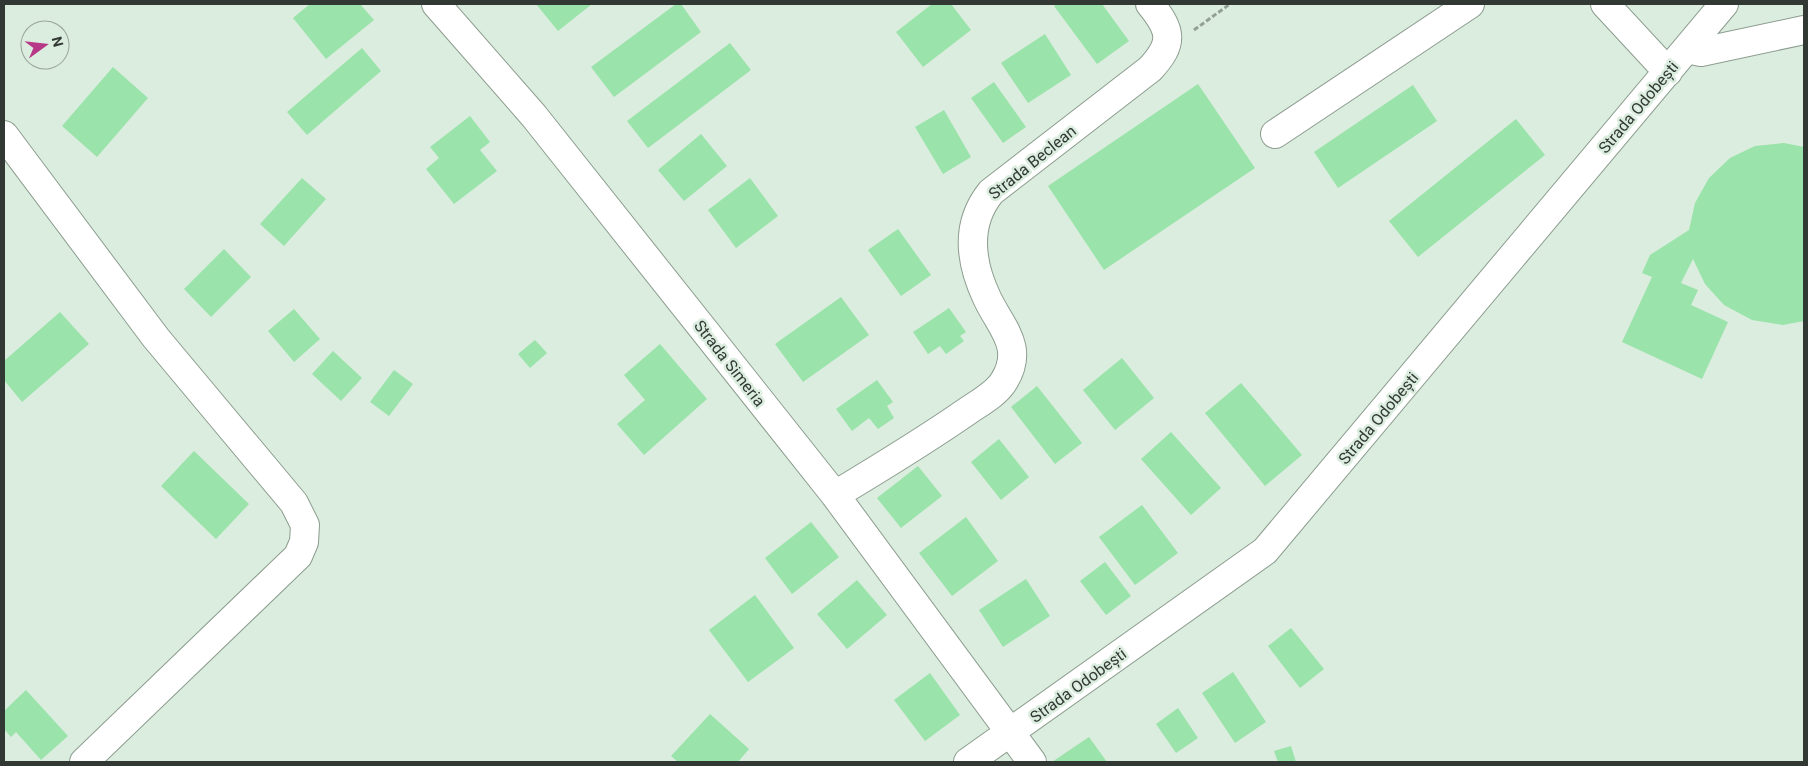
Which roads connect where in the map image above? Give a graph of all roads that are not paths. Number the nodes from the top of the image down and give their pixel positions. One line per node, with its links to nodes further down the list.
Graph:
1 (1150, 4): 11 (street, Strada Beclean)
2 (1470, 4): 9 (street)
3 (1605, 4): 8 (street)
4 (1724, 4): 7 (street, Strada Odobești)
5 (440, 5): 11 (street, Strada Simeria)
6 (1804, 30): 7 (street)
7 (1690, 46): 8 (street, Strada Odobești)
8 (1668, 72): 12 (street, Strada Odobești)
9 (1275, 134)
10 (4, 135): 13 (street)
11 (835, 495): 12 (street, Strada Simeria)
12 (1010, 734): 14 (street, Strada Odobești); 15 (street, Strada Simeria)
13 (84, 762)
14 (968, 762)
15 (1032, 762)

